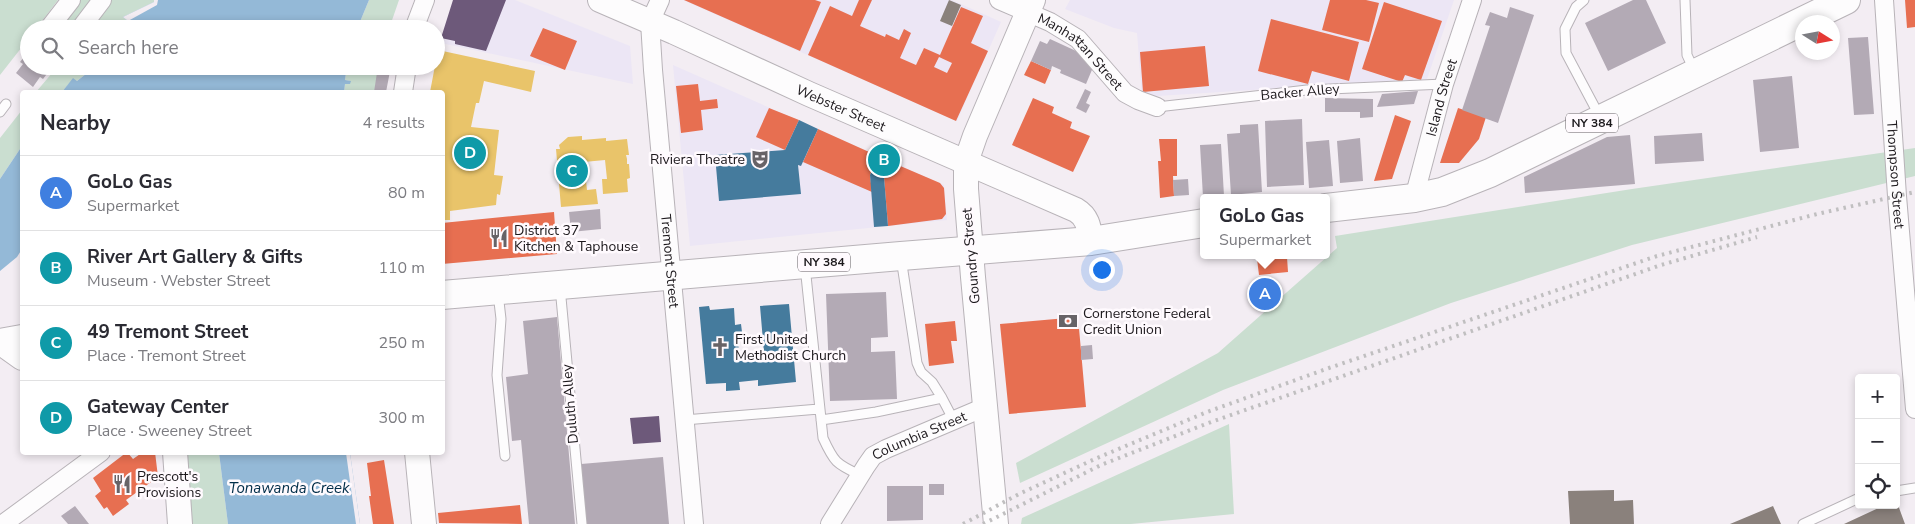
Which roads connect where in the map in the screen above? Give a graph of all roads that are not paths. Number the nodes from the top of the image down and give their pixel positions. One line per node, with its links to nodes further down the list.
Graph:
1 (71, 0): 13 (street)
2 (102, 0): 14 (street)
3 (425, 0): 15 (street)
4 (600, 0): 16 (street, Webster Street)
5 (660, 0): 16 (street, Tremont Street)
6 (999, 0): 12 (street, Manhattan Street)
7 (1472, 0): 19 (street, Island Street)
8 (1584, 0): 24 (lane)
9 (1684, 0): 17 (lane)
10 (1846, 0): 17 (main road, NY 384)
11 (1884, 0): 37 (street, Thompson Street)
12 (1030, 6): 22 (street, Manhattan Street); 25 (street, Goundry Street)
13 (57, 20)
14 (87, 20)
15 (417, 20)
16 (650, 22): 25 (street, Webster Street); 33 (street, Tremont Street)
17 (1696, 73): 24 (main road, NY 384)
18 (406, 75): 20 (street)
19 (1444, 84): 22 (lane, Backer Alley); 26 (street, Island Street)
20 (403, 90)
21 (6, 104): 23 (lane)
22 (1157, 107)
23 (0, 112)
24 (1601, 119): 26 (main road, NY 384)
25 (966, 162): 29 (street, Webster Street); 30 (street, Goundry Street)
26 (1414, 198): 27 (main road, NY 384)
27 (1330, 208)
28 (1200, 224): 29 (main road, NY 384)
29 (1091, 241): 30 (main road, NY 384)
30 (970, 250): 31 (main road, NY 384); 39 (street, Goundry Street)
31 (901, 256): 32 (main road, NY 384); 38 (lane)
32 (804, 264): 33 (main road, NY 384); 40 (lane)
33 (672, 275): 34 (main road, NY 384); 43 (street, Tremont Street)
34 (559, 285): 35 (main road, NY 384); 56 (lane, Duluth Alley)
35 (498, 290): 36 (main road, NY 384); 48 (lane)
36 (445, 296)
37 (1914, 373): 41 (street, Thompson Street)
38 (942, 398): 42 (lane); 44 (lane)
39 (985, 407): 42 (street, Columbia Street); 59 (street, Goundry Street)
40 (820, 409): 43 (lane); 44 (lane)
41 (1915, 409)
42 (953, 419): 49 (street, Columbia Street)
43 (684, 420): 57 (street, Tremont Street)
44 (821, 420): 49 (lane)
45 (97, 455): 53 (street)
46 (175, 455): 54 (street)
47 (417, 455): 55 (street)
48 (505, 456)
49 (860, 475): 58 (street, Columbia Street)
50 (1915, 488): 51 (lane)
51 (1900, 490)
52 (1855, 500): 60 (lane)
53 (3, 524)
54 (180, 524)
55 (424, 524)
56 (582, 524)
57 (694, 524)
58 (830, 524)
59 (996, 524)
60 (1803, 524)

